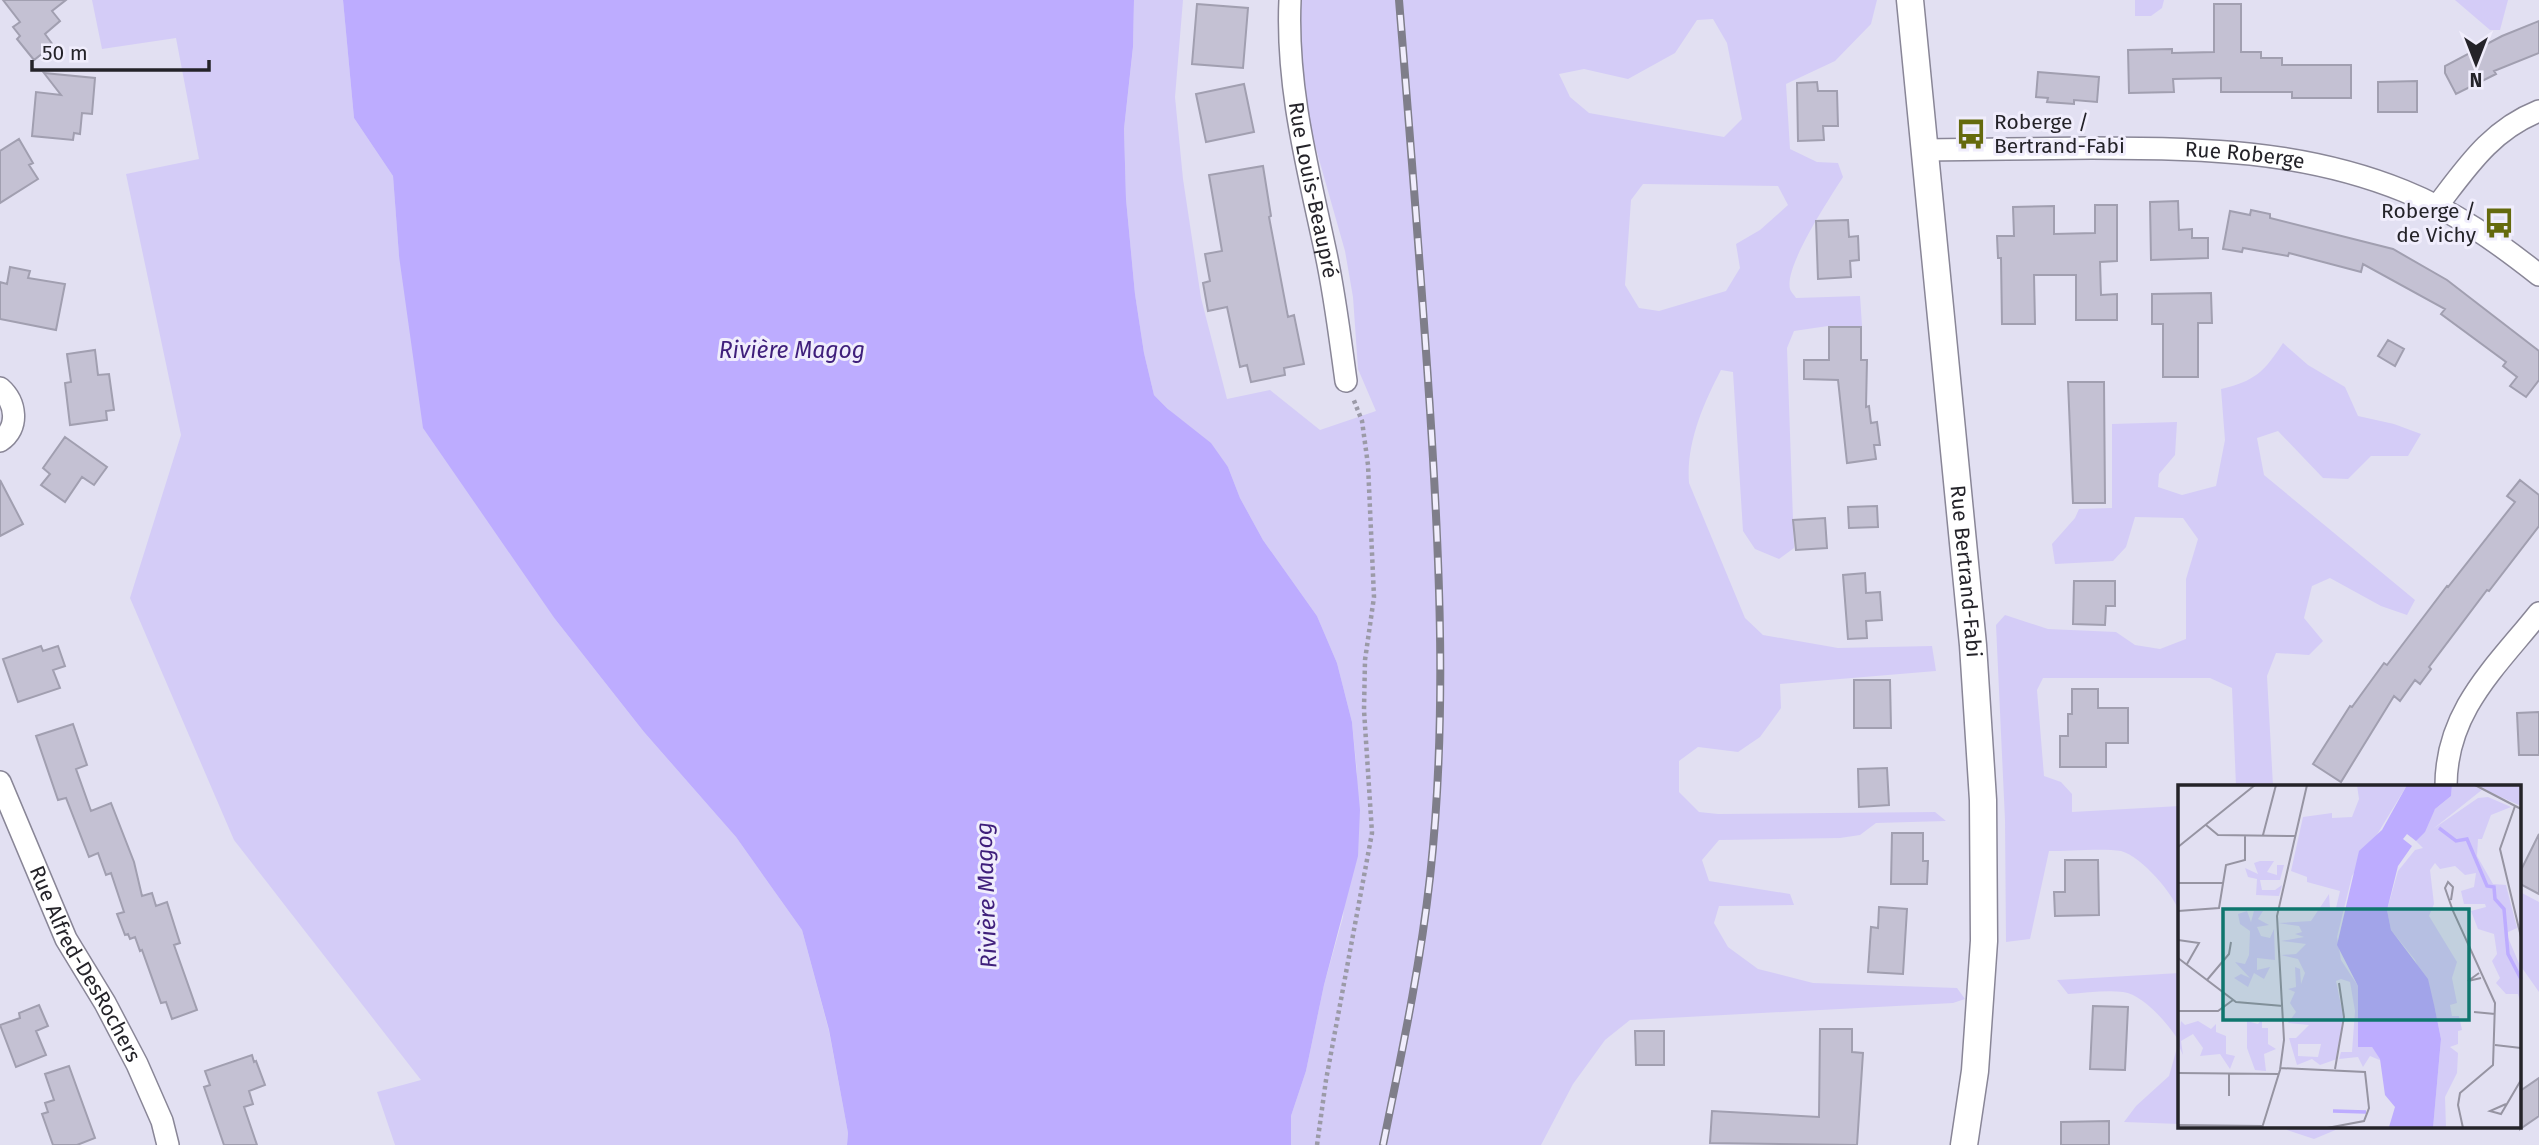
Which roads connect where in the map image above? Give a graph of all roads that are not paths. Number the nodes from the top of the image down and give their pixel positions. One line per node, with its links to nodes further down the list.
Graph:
1 (1290, 0): 7 (street, Rue Louis-Beaupré)
2 (1910, 0): 4 (street, Rue Bertrand-Fabi)
3 (2539, 111): 5 (street)
4 (1923, 150): 5 (street, Rue Roberge); 14 (street, Rue Bertrand-Fabi)
5 (2437, 206): 6 (street, Rue Roberge)
6 (2539, 275)
7 (1346, 380)
8 (0, 388): 9 (street)
9 (0, 440)
10 (2539, 612): 12 (street)
11 (0, 782): 13 (street, Rue Alfred-DesRochers)
12 (2446, 785)
13 (168, 1145)
14 (1964, 1145)

